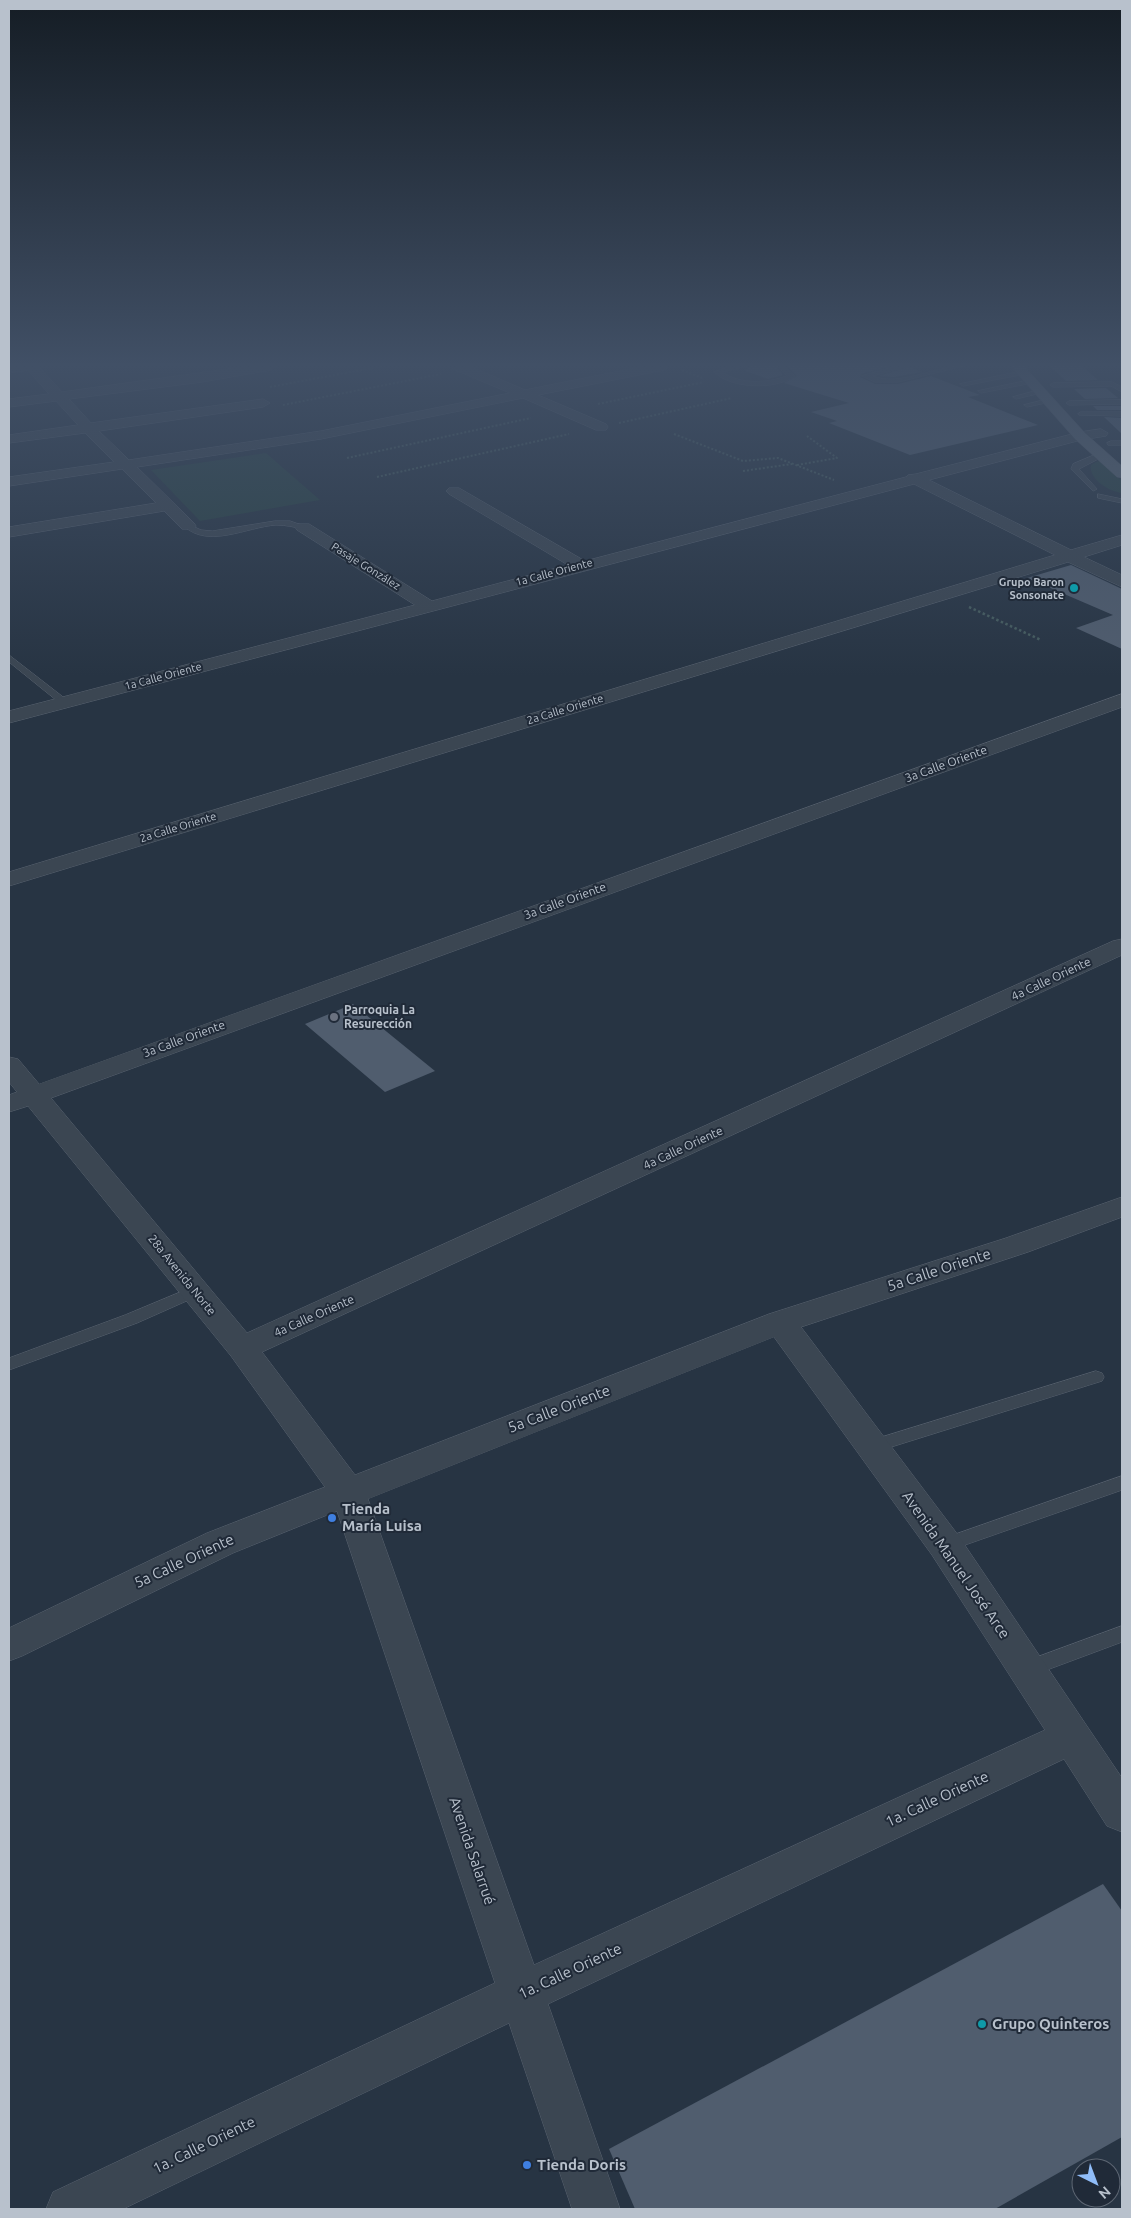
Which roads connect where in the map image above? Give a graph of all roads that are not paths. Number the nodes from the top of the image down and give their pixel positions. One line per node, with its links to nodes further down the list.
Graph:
1 (90, 470): 6 (street)
2 (130, 470): 11 (street)
3 (948, 470): 5 (street, 1a Calle Oriente)
4 (1076, 470): 7 (lane)
5 (914, 478): 16 (street); 17 (street, 1a Calle Oriente)
6 (9, 482)
7 (1093, 489)
8 (454, 491): 17 (street)
9 (1101, 496): 10 (lane)
10 (1122, 501)
11 (166, 506): 12 (street); 14 (street)
12 (188, 526): 13 (lane)
13 (303, 526): 19 (street, Pasaje González)
14 (9, 532)
15 (1122, 540): 16 (street, 2a Calle Oriente)
16 (1069, 555): 18 (street); 24 (street, 2a Calle Oriente)
17 (580, 566): 19 (street, 1a Calle Oriente)
18 (1122, 582)
19 (429, 606): 22 (street, 1a Calle Oriente)
20 (9, 658): 22 (lane)
21 (1122, 700): 27 (street, 3a Calle Oriente)
22 (64, 702): 23 (street, 1a Calle Oriente)
23 (9, 717)
24 (9, 879)
25 (1122, 946): 31 (street, 4a Calle Oriente)
26 (9, 1065): 27 (street, 28a Avenida Norte)
27 (21, 1099): 29 (street, 28a Avenida Norte)
28 (1122, 1206): 30 (street, 5a Calle Oriente)
29 (195, 1290): 31 (street, 28a Avenida Norte); 32 (lane)
30 (780, 1322): 34 (street, Avenida Manuel José Arce); 36 (street, 5a Calle Oriente)
31 (242, 1348): 36 (street, 28a Avenida Norte)
32 (9, 1364)
33 (1096, 1377): 34 (lane)
34 (872, 1447): 37 (street, Avenida Manuel José Arce)
35 (1122, 1483): 37 (lane)
36 (348, 1492): 39 (street, 5a Calle Oriente); 43 (street, Avenida Salarrué)
37 (945, 1545): 40 (street, Avenida Manuel José Arce)
38 (1122, 1634): 40 (lane)
39 (9, 1645)
40 (1027, 1670): 41 (street, Avenida Manuel José Arce)
41 (1071, 1736): 42 (street, Avenida Manuel José Arce); 43 (street, 1a. Calle Oriente)
42 (1122, 1813)
43 (521, 1994): 44 (street, 1a. Calle Oriente); 45 (street, Avenida Salarrué)
44 (70, 2209)
45 (596, 2209)

